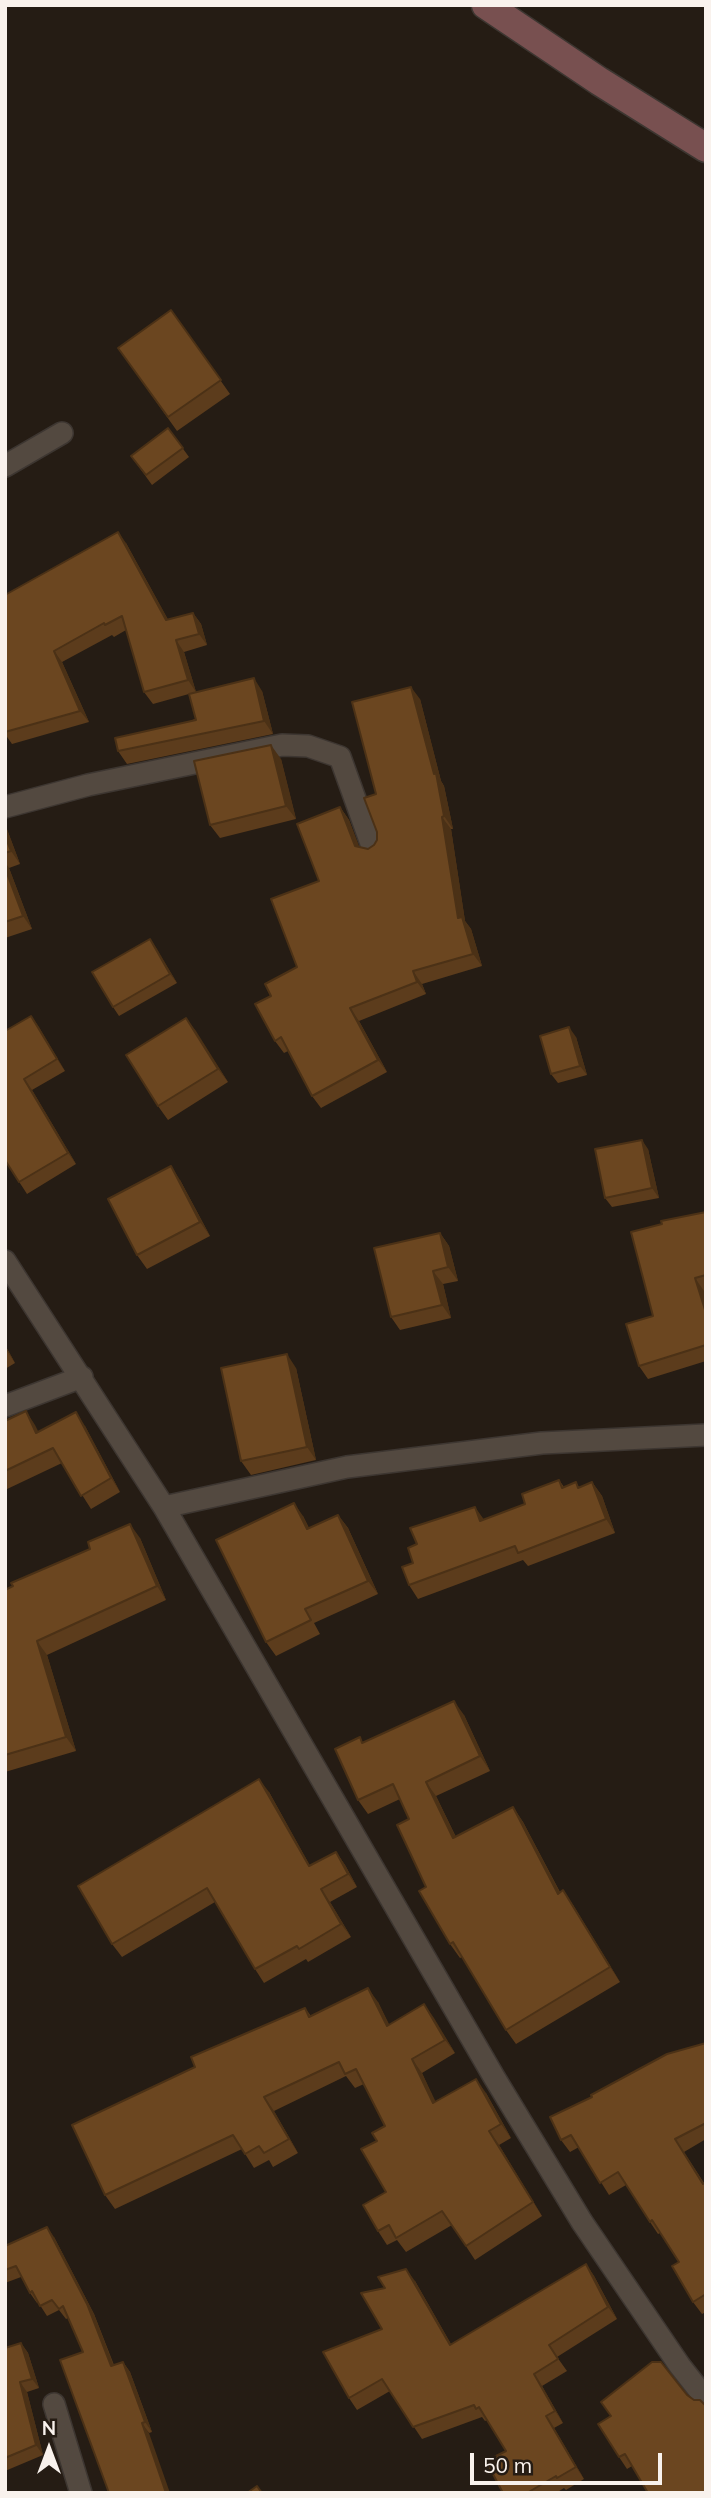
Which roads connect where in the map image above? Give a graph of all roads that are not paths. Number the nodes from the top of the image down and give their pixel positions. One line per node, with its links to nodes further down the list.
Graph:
1 (502, 9): 2 (main road)
2 (706, 148)
3 (62, 433): 4 (street)
4 (5, 466)
5 (5, 807): 6 (street)
6 (373, 849)
7 (5, 1261): 8 (street)
8 (82, 1377): 9 (street); 11 (street)
9 (5, 1406)
10 (706, 1435): 11 (street)
11 (164, 1507): 12 (street)
12 (706, 2399)
13 (54, 2404): 14 (street)
14 (81, 2493)

